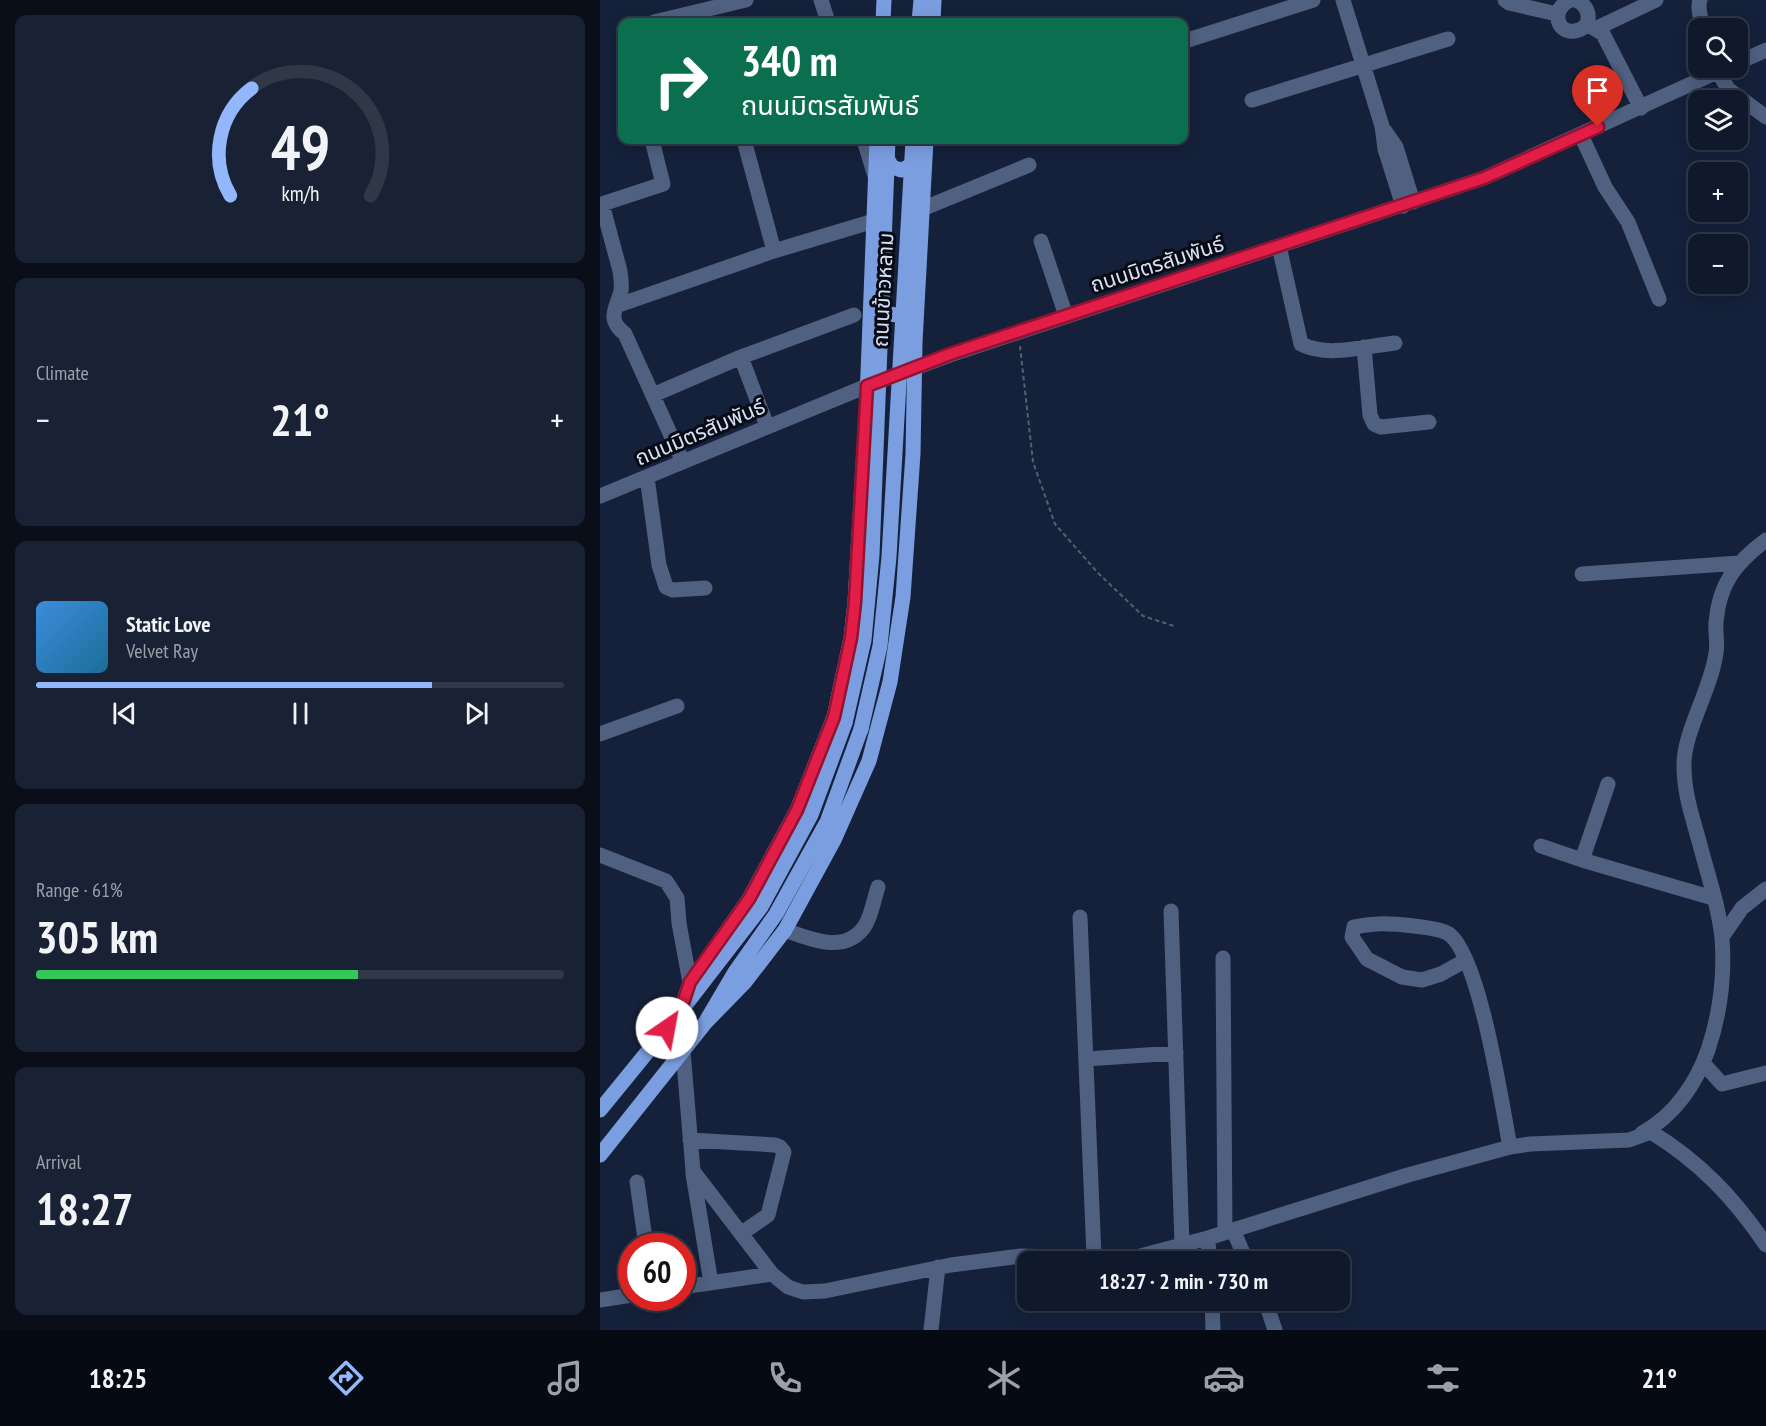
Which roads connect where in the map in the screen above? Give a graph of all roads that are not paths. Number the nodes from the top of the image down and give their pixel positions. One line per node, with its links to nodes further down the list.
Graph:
1 (746, 0): 15 (street)
2 (821, 0): 17 (street)
3 (884, 0): 18 (main road)
4 (894, 0): 19 (main road)
5 (921, 0): 20 (main road)
6 (934, 0): 21 (main road)
7 (1313, 0): 25 (street)
8 (1343, 0): 28 (street)
9 (1505, 0): 14 (street)
10 (1571, 0): 14 (street)
11 (1576, 0): 23 (street)
12 (1656, 0): 23 (street)
13 (1700, 0): 22 (street)
14 (1557, 14): 23 (street)
15 (711, 16): 16 (street)
16 (692, 18)
17 (827, 18)
18 (883, 18)
19 (893, 18)
20 (919, 18)
21 (933, 18)
22 (1701, 18)
23 (1591, 26): 32 (street)
24 (1448, 39): 28 (street)
25 (1188, 40)
26 (1766, 50): 27 (street)
27 (1748, 58)
28 (1363, 66): 31 (street); 46 (street)
29 (1702, 78): 32 (street, ถนนมิตรสัมพันธ์)
30 (1724, 78): 33 (street)
31 (1252, 100)
32 (1636, 110): 34 (street, ถนนมิตรสัมพันธ์)
33 (1766, 117)
34 (1581, 135): 46 (street, ถนนมิตรสัมพันธ์); 54 (street)
35 (653, 144): 55 (street)
36 (745, 144): 51 (street)
37 (865, 144): 45 (street)
38 (879, 144): 45 (main road)
39 (880, 144): 42 (main road)
40 (888, 144): 93 (main road, ถนนข้าวหลาม, bridge)
41 (913, 144): 94 (main road, ถนนข้าวหลาม, bridge)
42 (923, 144)
43 (925, 144): 47 (main road)
44 (1029, 165): 47 (street)
45 (875, 176): 48 (main road)
46 (1408, 204): 50 (street, ถนนมิตรสัมพันธ์)
47 (922, 209): 53 (main road)
48 (874, 221): 51 (street); 52 (main road)
49 (1041, 241): 57 (street)
50 (1279, 246): 57 (street, ถนนมิตรสัมพันธ์); 59 (street)
51 (774, 251): 55 (street)
52 (871, 266): 53 (main road); 62 (main road)
53 (920, 275): 61 (main road)
54 (1659, 299)
55 (616, 306): 63 (street)
56 (854, 315): 60 (street)
57 (1066, 316): 61 (street, ถนนมิตรสัมพันธ์)
58 (1395, 343): 59 (street)
59 (1364, 346): 64 (street)
60 (741, 357): 63 (street); 65 (street)
61 (915, 368): 62 (street, ถนนมิตรสัมพันธ์); 66 (main road)
62 (867, 386): 65 (street, ถนนมิตรสัมพันธ์); 67 (main road)
63 (653, 395): 68 (street)
64 (1429, 422)
65 (767, 426): 68 (street, ถนนมิตรสัมพันธ์)
66 (913, 454): 67 (main road); 75 (main road)
67 (863, 455): 76 (main road)
68 (683, 462): 69 (street, ถนนมิตรสัมพันธ์)
69 (647, 477): 70 (street, ถนนมิตรสัมพันธ์); 74 (street)
70 (600, 496)
71 (1766, 540): 72 (street)
72 (1740, 563): 73 (street); 85 (street)
73 (1582, 574)
74 (705, 588)
75 (903, 597): 76 (main road); 88 (main road)
76 (855, 602): 92 (main road)
77 (677, 706): 78 (street)
78 (600, 734)
79 (1608, 784): 82 (street)
80 (1541, 846): 82 (street)
81 (600, 855): 92 (street)
82 (1582, 860): 85 (street)
83 (878, 888): 88 (street)
84 (1766, 889): 89 (street)
85 (1713, 898): 89 (street)
86 (1171, 911): 96 (street)
87 (1080, 917): 97 (street)
88 (785, 930): 94 (main road)
89 (1722, 937): 98 (street)
90 (1223, 958): 107 (street)
91 (1466, 960): 91 (street); 103 (street)
92 (690, 982): 93 (main road)
93 (680, 1012): 100 (main road, ถนนข้าวหลาม)
94 (705, 1023): 95 (main road, ถนนข้าวหลาม)
95 (683, 1051): 101 (street); 104 (main road, ถนนข้าวหลาม)
96 (1176, 1053): 97 (street); 112 (street)
97 (1086, 1059): 113 (street)
98 (1703, 1063): 99 (street); 102 (street)
99 (1766, 1073)
100 (600, 1110)
101 (690, 1140): 105 (street); 109 (street)
102 (1629, 1140): 103 (street); 110 (street)
103 (1510, 1147): 107 (street)
104 (600, 1155)
105 (693, 1171): 109 (street); 120 (street)
106 (637, 1182): 108 (street)
107 (1229, 1231): 111 (street); 116 (street)
108 (644, 1233)
109 (742, 1233): 119 (street)
110 (1763, 1236)
111 (1208, 1238): 112 (street); 115 (street)
112 (1182, 1245): 114 (street)
113 (1094, 1251)
114 (1159, 1251)
115 (1209, 1251)
116 (1241, 1251)
117 (1017, 1257): 118 (street)
118 (938, 1267): 119 (street); 126 (street)
119 (772, 1274): 120 (street)
120 (711, 1283): 121 (street)
121 (696, 1285)
122 (618, 1297): 123 (street)
123 (600, 1300)
124 (1212, 1311): 127 (street)
125 (1269, 1311): 128 (street)
126 (931, 1330)
127 (1213, 1330)
128 (1275, 1330)

